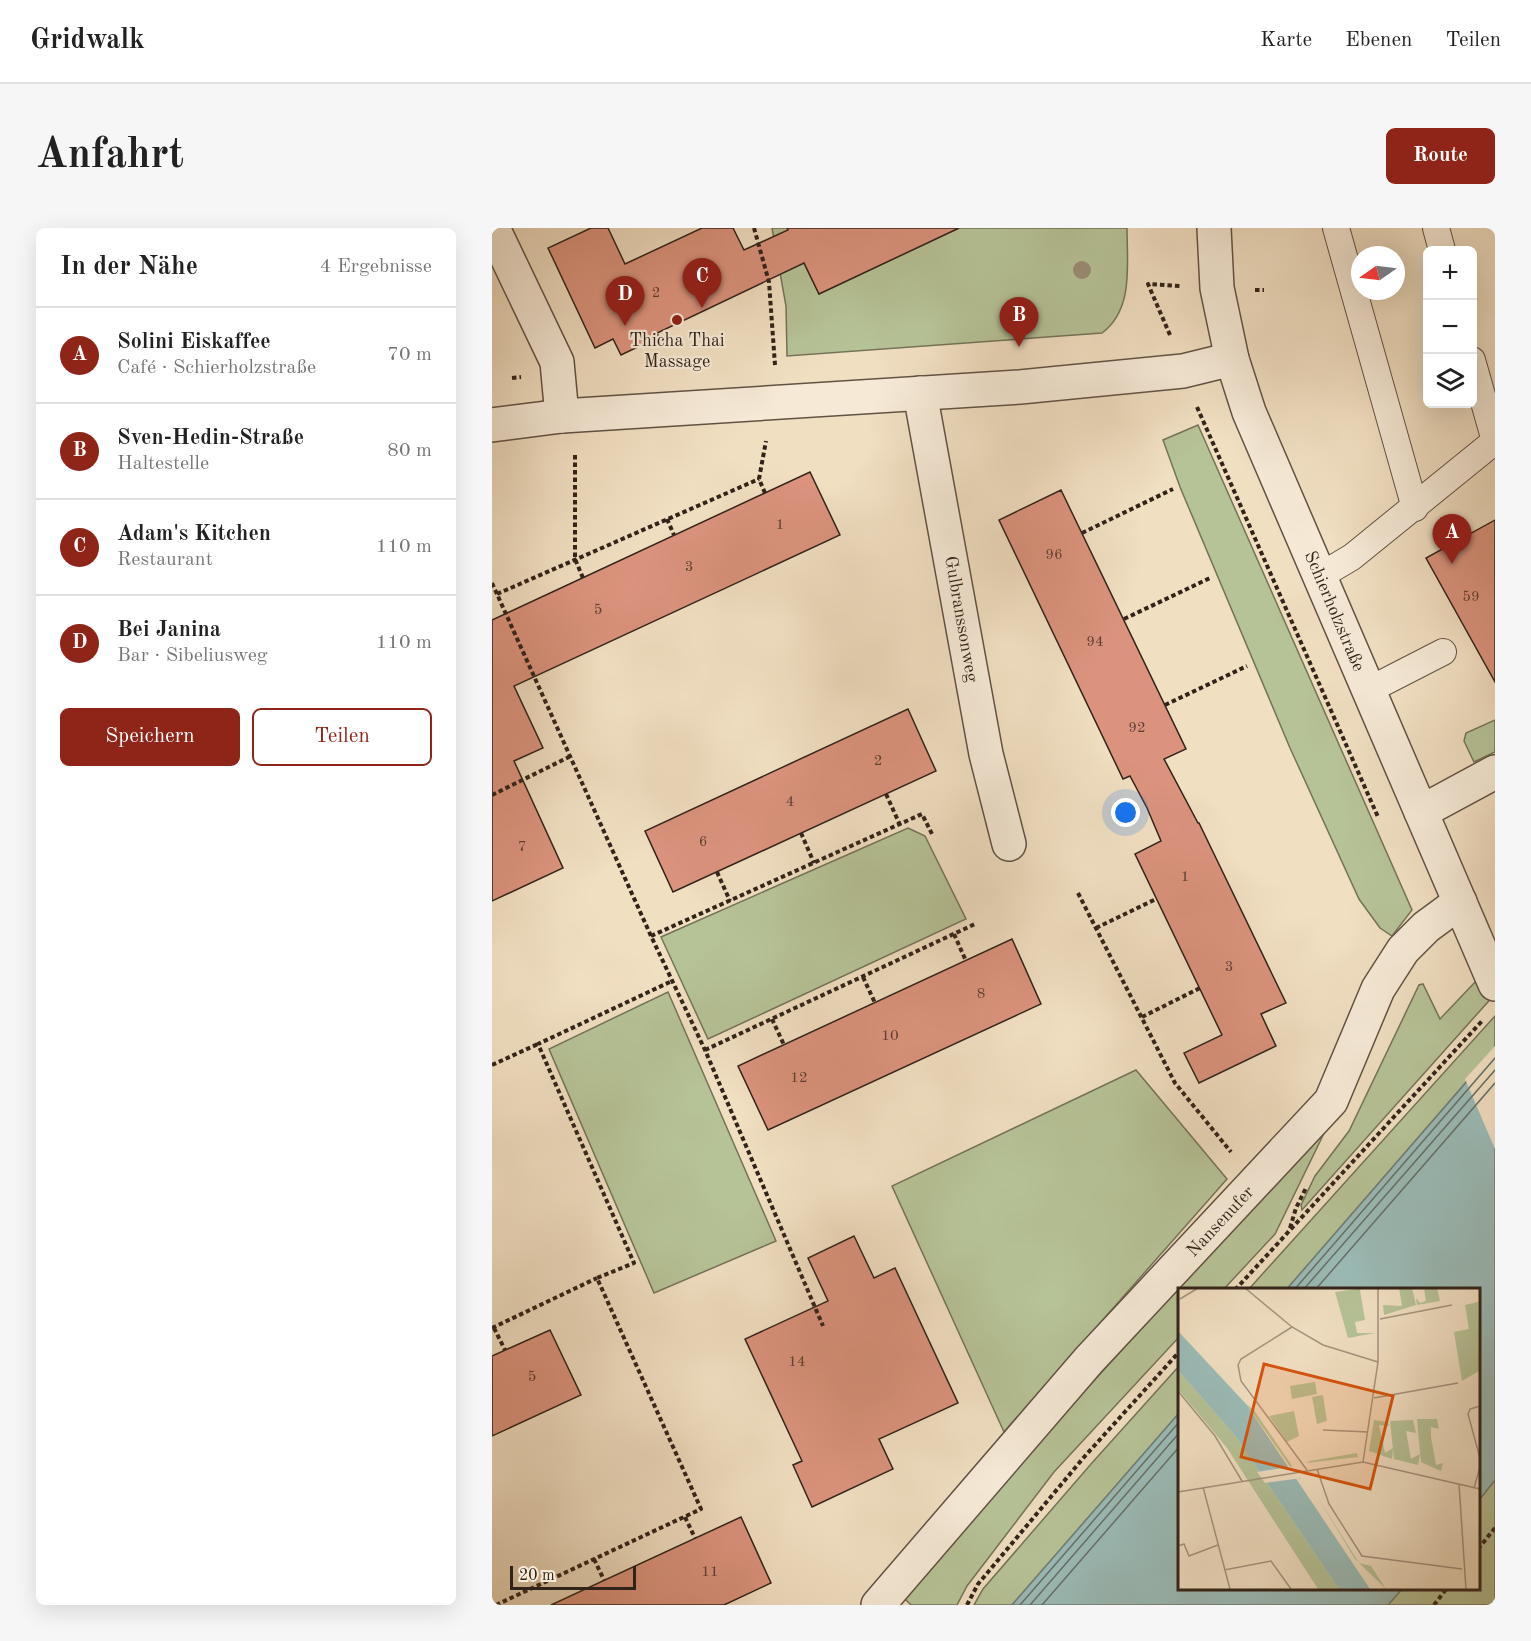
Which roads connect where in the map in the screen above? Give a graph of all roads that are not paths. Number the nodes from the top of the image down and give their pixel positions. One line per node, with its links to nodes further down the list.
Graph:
1 (493, 228): 9 (street)
2 (1214, 228): 6 (street, Schierholzstraße)
3 (1336, 228): 11 (lane)
4 (1436, 228): 5 (lane)
5 (1441, 246)
6 (1232, 359): 8 (street); 12 (street, Schierholzstraße)
7 (1477, 375): 11 (lane)
8 (920, 393): 9 (street); 17 (street, Gulbranssonweg)
9 (562, 416): 10 (street)
10 (492, 425)
11 (1415, 508): 12 (lane)
12 (1320, 576): 14 (street, Schierholzstraße)
13 (1443, 652): 14 (lane)
14 (1369, 690): 16 (street, Schierholzstraße)
15 (1495, 772): 16 (street)
16 (1421, 812): 18 (street, Schierholzstraße)
17 (1010, 844)
18 (1460, 902): 19 (street, Schierholzstraße); 20 (street, Nansenufer)
19 (1492, 976)
20 (878, 1605)

